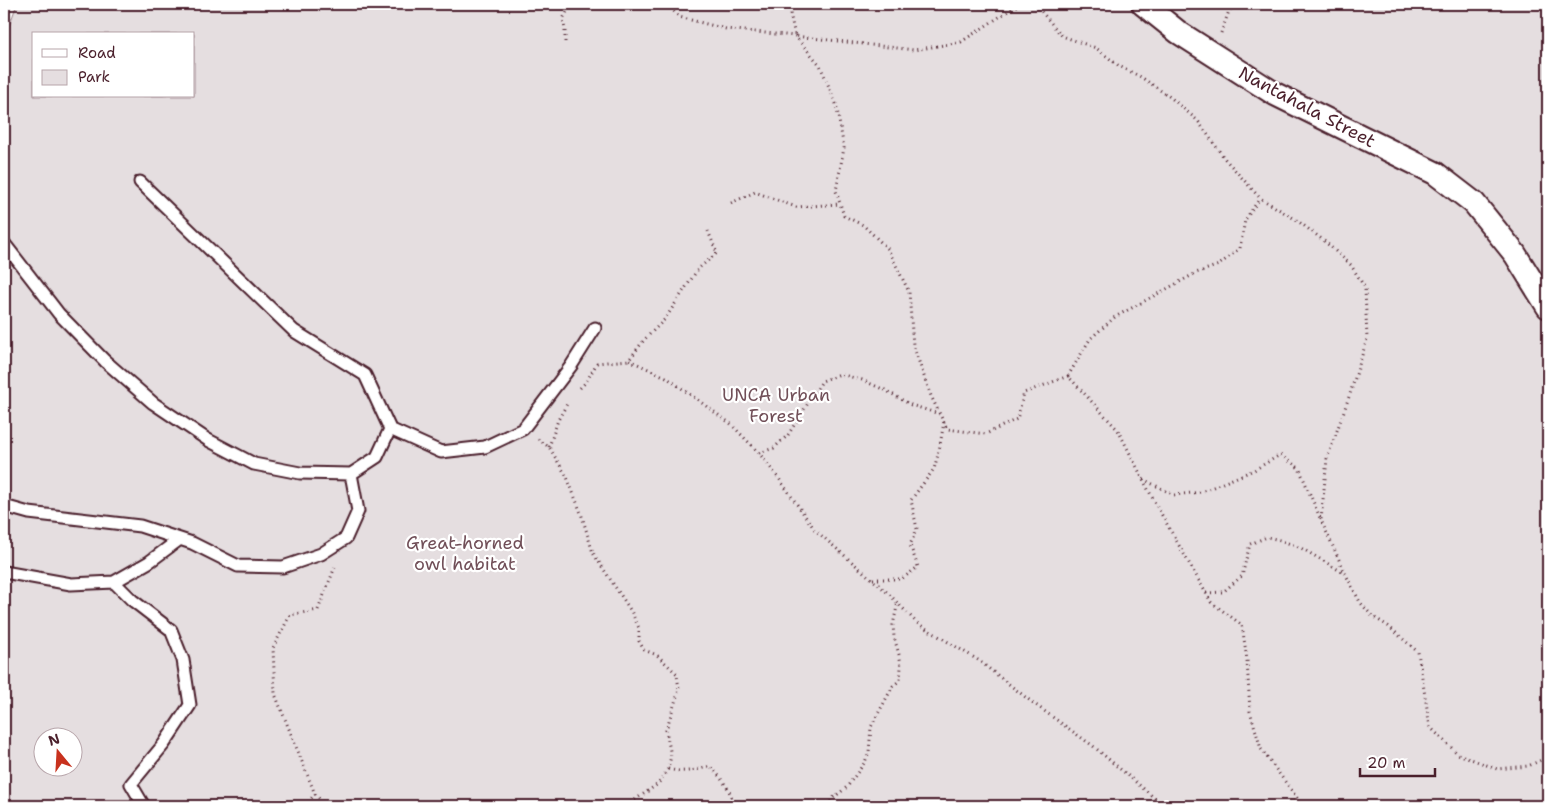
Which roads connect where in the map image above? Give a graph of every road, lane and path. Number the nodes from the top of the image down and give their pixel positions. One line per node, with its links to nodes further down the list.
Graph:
1 (571, 4): 9 (path)
2 (667, 4): 8 (path)
3 (788, 4): 8 (path)
4 (1019, 4): 8 (path)
5 (1035, 4): 12 (path)
6 (1143, 4): 10 (street, Nantahala Street)
7 (1235, 4): 10 (path)
8 (795, 36): 14 (path)
9 (565, 42)
10 (1212, 54): 17 (street, Nantahala Street)
11 (140, 182): 26 (lane)
12 (1260, 198): 20 (path); 32 (path)
13 (731, 203): 14 (path)
14 (840, 204): 23 (path)
15 (708, 231): 19 (path)
16 (4, 243): 29 (lane)
17 (1548, 307)
18 (595, 328): 25 (lane)
19 (629, 360): 21 (path); 28 (path)
20 (1068, 376): 24 (path); 30 (path)
21 (579, 388)
22 (568, 403): 27 (path)
23 (940, 414): 24 (path); 28 (path)
24 (944, 422): 37 (path)
25 (523, 429): 26 (lane); 27 (path)
26 (390, 430): 29 (lane)
27 (548, 447): 42 (path)
28 (759, 453): 37 (path)
29 (351, 474): 33 (lane)
30 (1142, 478): 32 (path); 39 (path)
31 (4, 506): 34 (lane)
32 (1321, 520): 36 (path)
33 (346, 538): 34 (lane); 43 (path)
34 (180, 539): 38 (lane)
35 (4, 572): 38 (lane)
36 (1345, 573): 39 (path); 41 (path)
37 (873, 579): 40 (path)
38 (114, 582): 44 (lane)
39 (1206, 593): 51 (path)
40 (898, 602): 49 (path); 50 (path)
41 (1548, 757)
42 (668, 769): 47 (path); 48 (path)
43 (315, 794): 45 (path); 46 (path)
44 (144, 806)
45 (305, 806)
46 (326, 806)
47 (626, 806)
48 (736, 806)
49 (828, 806)
50 (1164, 806)
51 (1303, 806)

